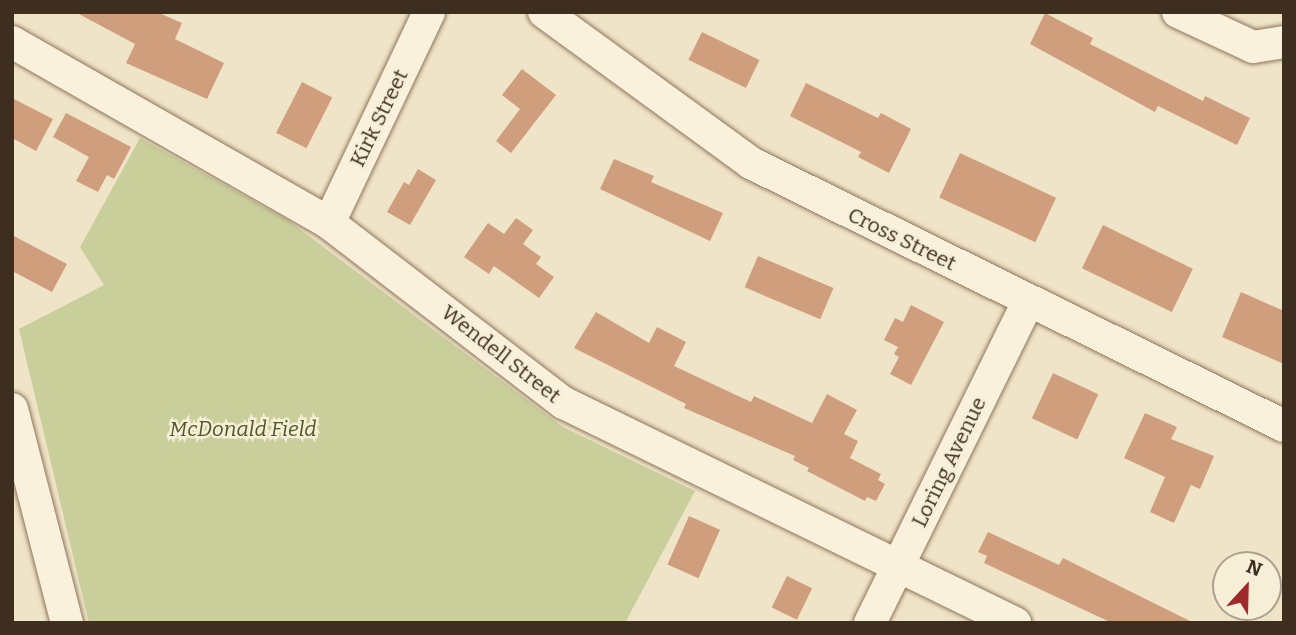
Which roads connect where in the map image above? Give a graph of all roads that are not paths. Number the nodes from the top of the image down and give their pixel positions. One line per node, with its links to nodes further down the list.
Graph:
1 (429, 12): 6 (street, Kirk Street)
2 (544, 12): 7 (street, Cross Street)
3 (1178, 12): 5 (street)
4 (12, 42): 6 (street, Wendell Street)
5 (1284, 42)
6 (329, 223): 10 (street, Wendell Street)
7 (1028, 302): 9 (street, Cross Street); 10 (street, Loring Avenue)
8 (12, 409): 11 (street)
9 (1284, 426)
10 (898, 564): 12 (street, Loring Avenue); 13 (street, Wendell Street)
11 (67, 623)
12 (870, 623)
13 (1015, 623)

